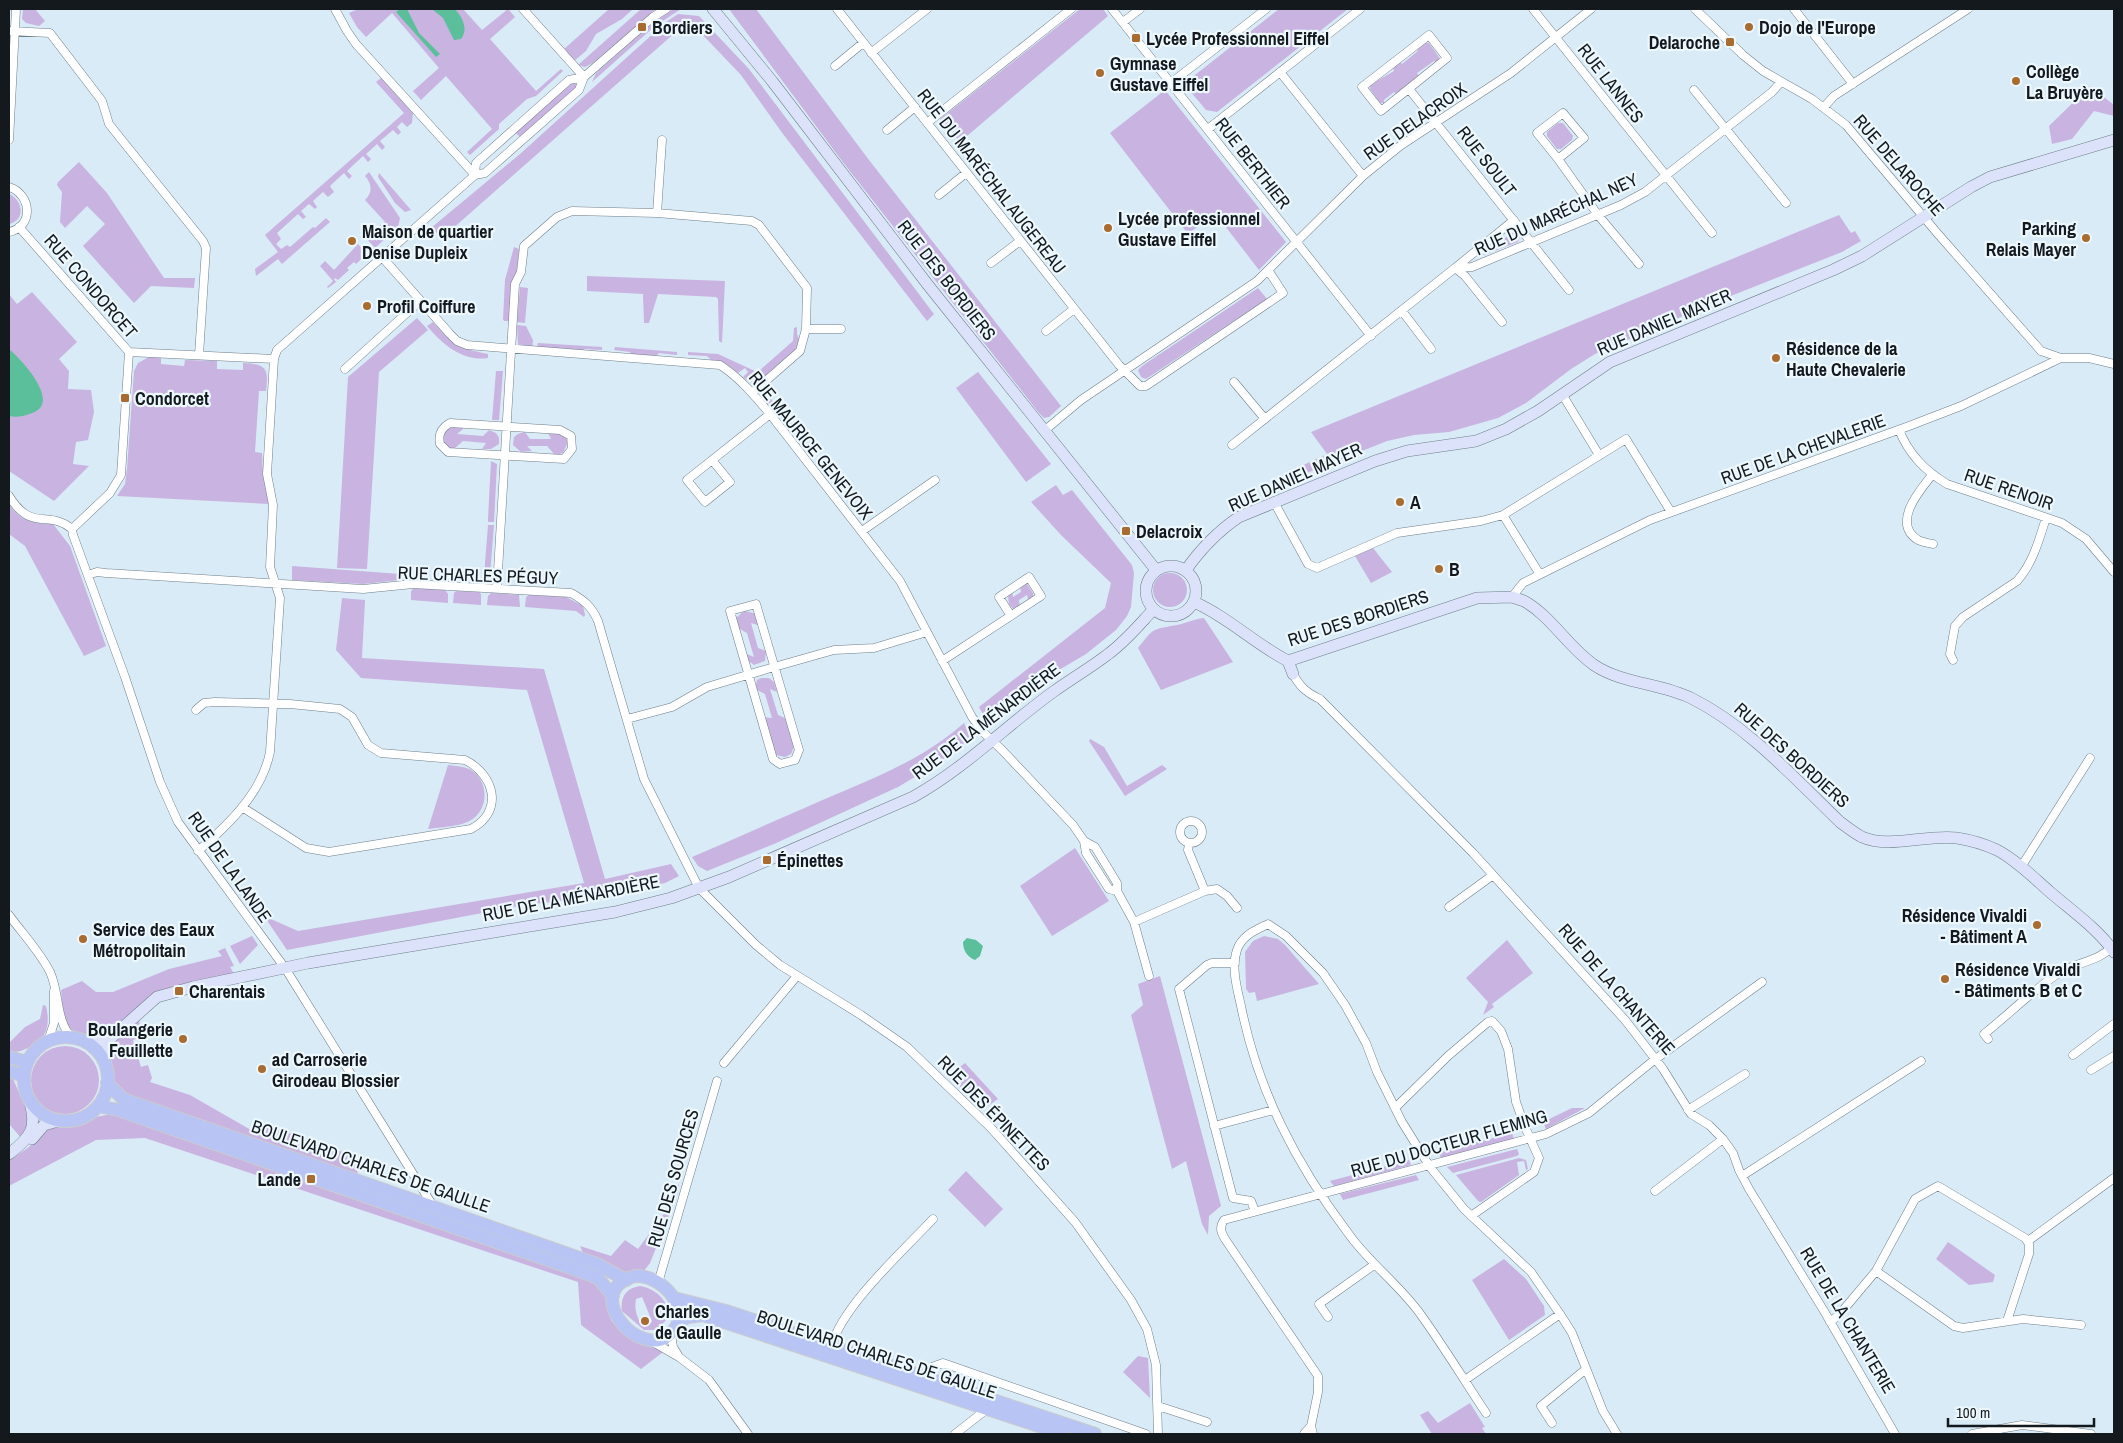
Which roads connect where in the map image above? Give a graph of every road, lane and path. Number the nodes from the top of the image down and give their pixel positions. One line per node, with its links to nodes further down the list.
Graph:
1 (16, 9): 19 (street)
2 (335, 9): 43 (street)
3 (666, 9): 25 (street)
4 (713, 9): 89 (main road, RUE DES BORDIERS)
5 (837, 9): 21 (street, RUE DU MARÉCHAL AUGEREAU)
6 (927, 9): 22 (street)
7 (1071, 9): 34 (street)
8 (1112, 9): 18 (street, RUE BERTHIER)
9 (1140, 9): 18 (street)
10 (1266, 9): 27 (street)
11 (1360, 9): 24 (street)
12 (1533, 9): 20 (street, RUE LANNES)
13 (1591, 9): 20 (street, RUE DELACROIX)
14 (1695, 9): 26 (street, RUE DELAROCHE)
15 (1794, 9): 28 (street)
16 (1968, 9): 28 (street)
17 (526, 10): 25 (street)
18 (1123, 22): 27 (street, RUE BERTHIER)
19 (12, 32): 38 (street); 76 (street)
20 (1556, 38): 33 (street, RUE DELACROIX); 45 (street, RUE LANNES)
21 (864, 43): 22 (street, RUE DU MARÉCHAL AUGEREAU); 23 (street)
22 (872, 53): 31 (street, RUE DU MARÉCHAL AUGEREAU)
23 (835, 66)
24 (1280, 72): 35 (street); 44 (street)
25 (584, 77): 43 (street); 43 (street)
26 (1781, 82): 32 (street, RUE DELAROCHE); 36 (street, RUE DU MARÉCHAL NEY)
27 (1171, 83): 35 (street, RUE BERTHIER)
28 (1852, 84): 32 (street)
29 (1409, 88): 29 (street); 33 (street, RUE SOULT)
30 (1694, 90): 36 (street)
31 (914, 107): 34 (street, RUE DU MARÉCHAL AUGEREAU); 37 (street)
32 (1824, 107): 51 (street, RUE DELAROCHE)
33 (1437, 122): 44 (street, RUE DELACROIX); 52 (street, RUE SOULT)
34 (927, 123): 42 (street, RUE DU MARÉCHAL AUGEREAU)
35 (1208, 129): 57 (street, RUE BERTHIER)
36 (1725, 129): 45 (street, RUE DU MARÉCHAL NEY); 48 (street)
37 (886, 130)
38 (9, 140)
39 (662, 140): 49 (street)
40 (2114, 140): 51 (main road, RUE DANIEL MAYER)
41 (1558, 160): 41 (street); 50 (street)
42 (966, 173): 47 (street); 56 (street, RUE DU MARÉCHAL AUGEREAU)
43 (475, 175): 59 (street)
44 (1363, 176): 57 (street, RUE DELACROIX)
45 (1666, 176): 50 (street, RUE DU MARÉCHAL NEY); 55 (street, RUE LANNES)
46 (9, 188): 53 (street)
47 (939, 195)
48 (1786, 204)
49 (657, 213): 69 (street); 74 (street)
50 (1598, 215): 58 (street, RUE DU MARÉCHAL NEY); 61 (street)
51 (1924, 217): 77 (street, RUE DELAROCHE); 84 (main road, RUE DANIEL MAYER)
52 (1514, 220): 58 (street, RUE SOULT); 62 (street, RUE DU MARÉCHAL NEY)
53 (19, 227): 54 (street); 75 (street, RUE CONDORCET)
54 (9, 232)
55 (1712, 233)
56 (1020, 241): 60 (street); 66 (street, RUE DU MARÉCHAL AUGEREAU)
57 (1296, 242): 63 (street, RUE DELACROIX); 72 (street, RUE BERTHIER)
58 (1532, 242): 62 (street, RUE DU MARÉCHAL NEY); 64 (street, RUE SOULT)
59 (382, 257): 65 (street, RUE MAURICE GENEVOIX); 78 (street)
60 (991, 263)
61 (1639, 264)
62 (1455, 268): 67 (street, RUE DU MARÉCHAL NEY); 68 (street)
63 (1268, 270): 81 (street, RUE DELACROIX); 81 (street)
64 (1569, 290)
65 (420, 300): 74 (street, RUE MAURICE GENEVOIX); 80 (street)
66 (1074, 309): 71 (street); 81 (street, RUE DU MARÉCHAL AUGEREAU)
67 (1402, 311): 72 (street, RUE DU MARÉCHAL NEY); 73 (street)
68 (1502, 322)
69 (806, 329): 70 (street); 83 (street)
70 (841, 330)
71 (1046, 330)
72 (1370, 336): 86 (street, RUE DU MARÉCHAL NEY)
73 (1431, 349)
74 (512, 350): 83 (street, RUE MAURICE GENEVOIX); 87 (street)
75 (129, 352): 76 (street); 101 (street, RUE CONDORCET)
76 (199, 356): 78 (street)
77 (2062, 358): 79 (street, RUE DE LA CHEVALERIE); 88 (street, RUE DE LA CHEVALERIE)
78 (274, 359): 109 (street)
79 (2114, 364)
80 (345, 369)
81 (1124, 370): 89 (street, RUE DELACROIX)
82 (1234, 382): 86 (street)
83 (752, 393): 85 (street, RUE MAURICE GENEVOIX)
84 (1562, 394): 92 (street); 97 (main road, RUE DANIEL MAYER)
85 (770, 414): 93 (street); 102 (street, RUE MAURICE GENEVOIX)
86 (1265, 419): 90 (street, RUE DU MARÉCHAL NEY)
87 (507, 426): 91 (street); 91 (street); 91 (street)
88 (1899, 430): 94 (street, RUE RENOIR); 98 (street, RUE DE LA CHEVALERIE)
89 (1044, 431): 104 (main road, RUE DES BORDIERS)
90 (1232, 445)
91 (506, 455): 110 (street)
92 (1599, 455): 98 (street); 99 (street)
93 (712, 460): 93 (street)
94 (1932, 475): 100 (street, RUE RENOIR); 103 (street)
95 (935, 480): 102 (street)
96 (9, 496): 101 (street)
97 (1274, 502): 99 (street); 105 (main road, RUE DANIEL MAYER)
98 (1671, 512): 107 (street, RUE DE LA CHEVALERIE)
99 (1503, 515): 107 (street)
100 (2046, 518): 106 (street, RUE RENOIR); 116 (street)
101 (72, 528): 108 (street, RUE DE LA LANDE)
102 (862, 531): 115 (street, RUE MAURICE GENEVOIX)
103 (1933, 544)
104 (1156, 570): 105 (main road); 113 (main road)
105 (1186, 570): 112 (main road)
106 (2114, 572)
107 (1539, 573): 111 (street, RUE DE LA CHEVALERIE)
108 (88, 575): 109 (street, RUE CHARLES PÉGUY); 129 (street, RUE DE LA LANDE)
109 (275, 583): 110 (street, RUE CHARLES PÉGUY); 122 (street)
110 (497, 588): 124 (street, RUE CHARLES PÉGUY)
111 (1512, 597): 118 (main road, RUE DES BORDIERS); 130 (main road, RUE DES BORDIERS)
112 (1194, 602): 113 (main road); 118 (main road, RUE DES BORDIERS)
113 (1153, 610): 125 (main road, RUE DE LA MÉNARDIÈRE)
114 (1011, 616): 114 (street); 117 (street)
115 (927, 632): 117 (street, RUE MAURICE GENEVOIX); 119 (street)
116 (1953, 660)
117 (942, 661): 125 (street, RUE MAURICE GENEVOIX)
118 (1288, 661): 120 (main road, RUE DE LA CHANTERIE)
119 (774, 667): 121 (street); 121 (street); 121 (street)
120 (1294, 674): 131 (street, RUE DE LA CHANTERIE)
121 (748, 675): 124 (street)
122 (274, 704): 123 (street); 127 (street); 127 (street)
123 (196, 710)
124 (627, 719): 132 (street, RUE CHARLES PÉGUY)
125 (993, 741): 132 (main road, RUE DE LA MÉNARDIÈRE); 137 (street, RUE MAURICE GENEVOIX)
126 (2090, 758): 130 (street)
127 (242, 807): 129 (street)
128 (1189, 844): 133 (street)
129 (198, 851): 140 (street, RUE DE LA LANDE)
130 (2021, 867): 138 (main road, RUE DES BORDIERS)
131 (1493, 875): 134 (street); 154 (street, RUE DE LA CHANTERIE)
132 (699, 888): 140 (main road, RUE DE LA MÉNARDIÈRE); 141 (street, RUE DES ÉPINETTES)
133 (1205, 891): 135 (street); 137 (street)
134 (1449, 907)
135 (1237, 908)
136 (9, 915): 144 (street)
137 (1134, 922): 142 (street, RUE MAURICE GENEVOIX)
138 (2113, 948): 148 (street)
139 (1234, 963): 167 (street); 168 (street); 171 (street)
140 (285, 968): 147 (main road, RUE DE LA MÉNARDIÈRE); 180 (street, RUE DE LA LANDE)
141 (797, 976): 158 (street); 204 (street, RUE DES ÉPINETTES)
142 (1149, 976)
143 (1762, 982): 154 (street, RUE DU DOCTEUR FLEMING)
144 (55, 987): 146 (street); 149 (street)
145 (2114, 1024): 151 (street)
146 (72, 1038): 149 (main road); 150 (main road)
147 (111, 1038): 150 (main road, RUE DE LA MÉNARDIÈRE); 155 (main road, RUE DE LA MÉNARDIÈRE)
148 (1988, 1039)
149 (48, 1041): 157 (main road)
150 (87, 1043): 155 (main road)
151 (2073, 1056)
152 (2114, 1056): 159 (street)
153 (9, 1057): 157 (main road)
154 (1656, 1059): 169 (street, RUE DE LA CHANTERIE); 172 (street, RUE DU DOCTEUR FLEMING)
155 (103, 1061): 164 (main road)
156 (1921, 1061): 176 (street)
157 (27, 1062): 162 (main road)
158 (724, 1063)
159 (2092, 1070)
160 (9, 1071): 162 (main road)
161 (1745, 1074): 169 (street)
162 (24, 1076): 165 (main road)
163 (717, 1081): 188 (street, RUE DES SOURCES)
164 (107, 1083): 166 (main road); 180 (main road, BOULEVARD CHARLES DE GAULLE)
165 (29, 1099): 170 (main road); 174 (main road)
166 (98, 1106): 170 (main road); 189 (main road, BOULEVARD CHARLES DE GAULLE)
167 (1395, 1108): 172 (street); 175 (street)
168 (1273, 1110): 171 (street); 179 (street)
169 (1688, 1110): 173 (street, RUE DE LA CHANTERIE)
170 (58, 1121): 174 (main road)
171 (1214, 1126): 181 (street)
172 (1530, 1139): 175 (street, RUE DU DOCTEUR FLEMING); 182 (street)
173 (1723, 1139): 176 (street, RUE DE LA CHANTERIE); 178 (street)
174 (9, 1155)
175 (1430, 1167): 179 (street, RUE DU DOCTEUR FLEMING); 182 (street)
176 (1742, 1176): 195 (street, RUE DE LA CHANTERIE)
177 (2114, 1178): 184 (street)
178 (1655, 1191)
179 (1322, 1195): 181 (street, RUE DU DOCTEUR FLEMING); 185 (street)
180 (433, 1206): 187 (main road, BOULEVARD CHARLES DE GAULLE)
181 (1256, 1211): 209 (street, RUE DU DOCTEUR FLEMING)
182 (1472, 1216): 191 (street)
183 (933, 1219): 199 (street)
184 (2028, 1241): 186 (street); 193 (street)
185 (1374, 1265): 192 (street); 203 (street)
186 (1876, 1271): 193 (street); 195 (street)
187 (626, 1280): 188 (main road); 189 (main road)
188 (658, 1283): 190 (main road)
189 (613, 1296): 198 (main road)
190 (674, 1298): 194 (main road); 199 (main road, BOULEVARD CHARLES DE GAULLE)
191 (1560, 1314): 201 (street); 203 (street)
192 (1328, 1317)
193 (2007, 1321): 196 (street)
194 (679, 1322): 197 (main road); 205 (main road, BOULEVARD CHARLES DE GAULLE)
195 (1830, 1322): 220 (street, RUE DE LA CHANTERIE)
196 (2081, 1325)
197 (671, 1334): 198 (main road); 200 (street)
198 (652, 1341): 200 (street)
199 (832, 1346): 202 (main road, BOULEVARD CHARLES DE GAULLE)
200 (679, 1357): 211 (street)
201 (1586, 1369): 208 (street); 219 (street)
202 (927, 1378): 214 (main road, BOULEVARD CHARLES DE GAULLE); 215 (street, BOULEVARD CHARLES DE GAULLE)
203 (1466, 1380): 206 (street)
204 (1158, 1406): 207 (street); 216 (street, RUE DES ÉPINETTES)
205 (987, 1410): 212 (street); 213 (main road, BOULEVARD CHARLES DE GAULLE)
206 (1486, 1413)
207 (1207, 1422)
208 (1552, 1422)
209 (1310, 1426): 217 (street); 218 (street)
210 (2035, 1431): 221 (street); 222 (street)
211 (748, 1434)
212 (955, 1434)
213 (1063, 1434)
214 (1095, 1434)
215 (1146, 1434)
216 (1158, 1434)
217 (1304, 1434)
218 (1313, 1434)
219 (1617, 1434)
220 (1895, 1434)
221 (1972, 1434)
222 (2091, 1434)

